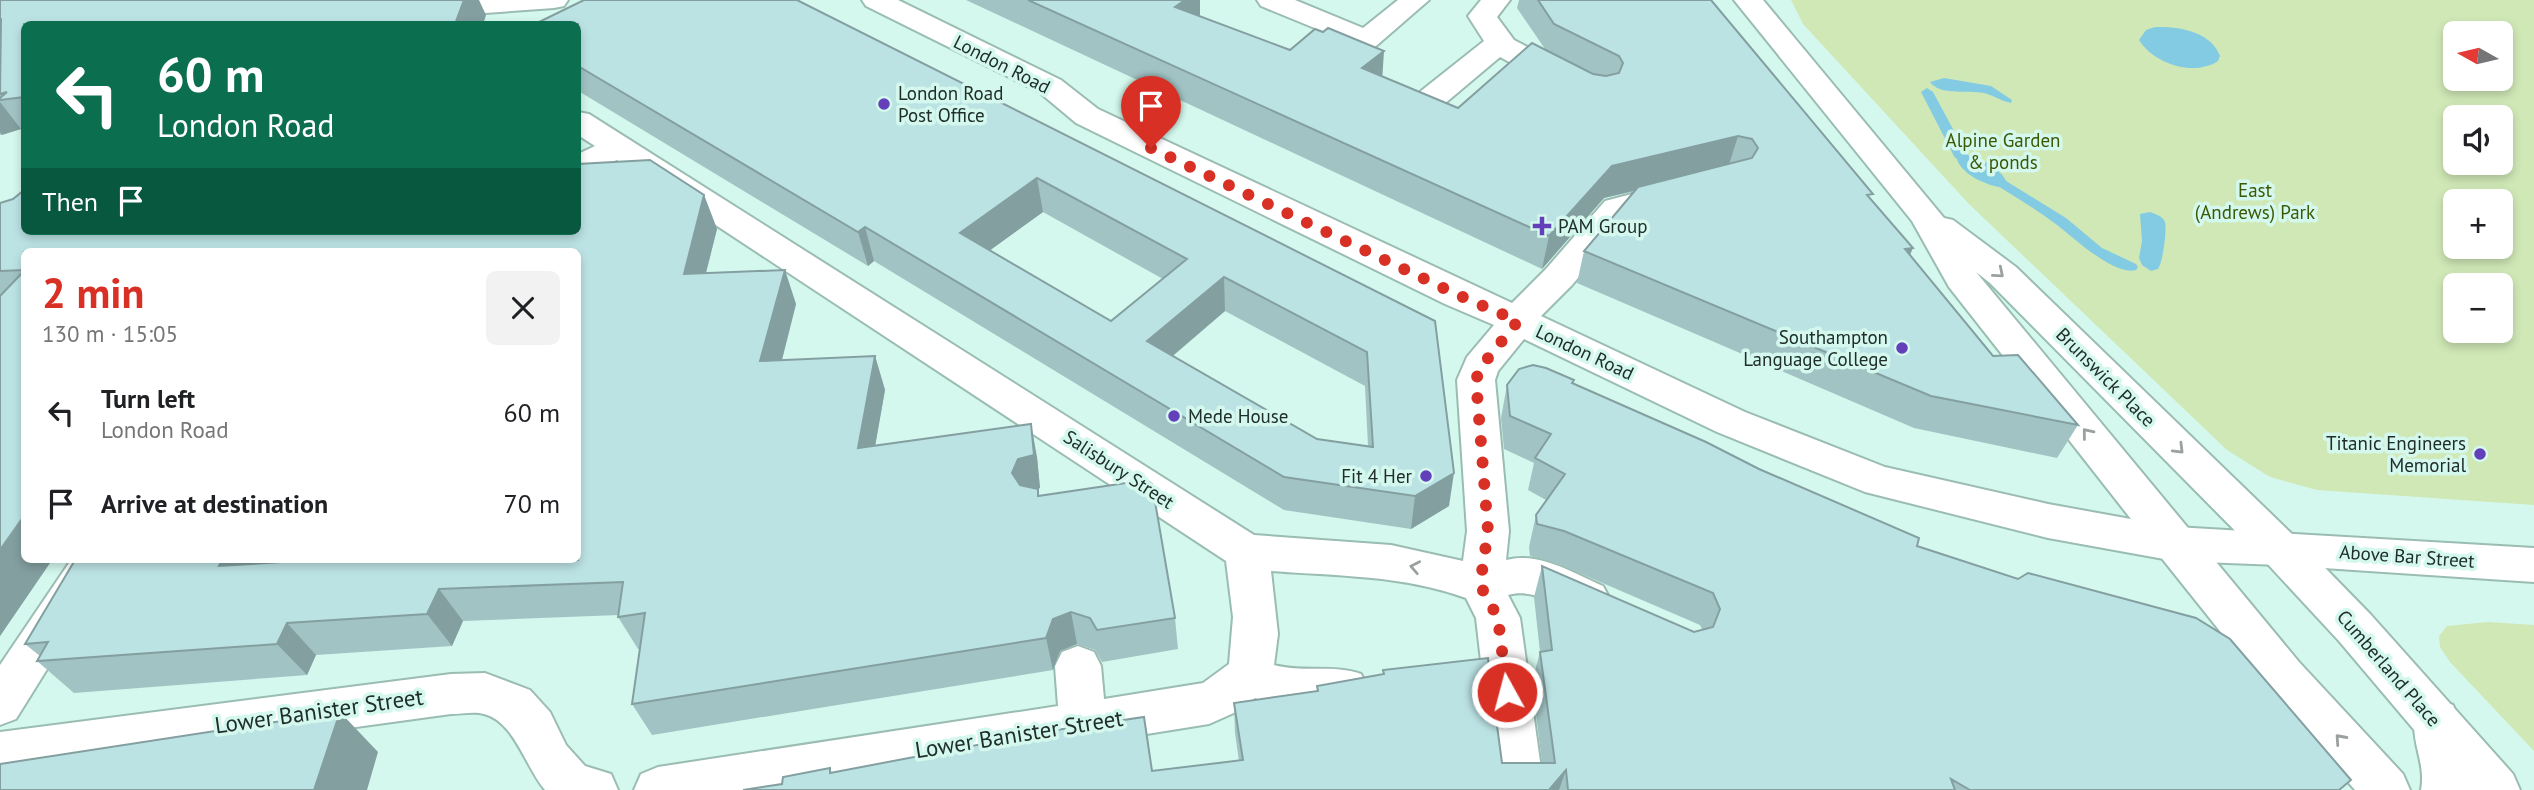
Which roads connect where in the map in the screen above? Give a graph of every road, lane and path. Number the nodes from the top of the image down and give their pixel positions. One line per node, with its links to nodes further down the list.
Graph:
1 (876, 0): 16 (street, London Road)
2 (1272, 0): 3 (street)
3 (1415, 0)
4 (1496, 0): 8 (street)
5 (1748, 0): 15 (street, Brunswick Place)
6 (542, 9): 7 (street)
7 (402, 10)
8 (1500, 42): 9 (street); 10 (street)
9 (1587, 90)
10 (1432, 98)
11 (581, 123): 12 (street, Salisbury Street)
12 (619, 147): 13 (street); 17 (street, Salisbury Street)
13 (581, 165)
14 (1697, 188): 16 (street)
15 (1926, 216): 19 (street, Brunswick Place, one-way to 15); 20 (street, Brunswick Place, one-way to 20)
16 (1518, 321): 19 (street, London Road); 24 (street)
17 (1135, 479): 18 (street); 21 (street, Salisbury Street)
18 (1097, 498)
19 (2175, 544): 20 (street, London Road); 36 (street, one-way to 19)
20 (2279, 548): 23 (street, Above Bar Street); 30 (street, Cumberland Place)
21 (1245, 552): 24 (street, Salisbury Street, one-way to 21); 27 (street)
22 (92, 563): 29 (street)
23 (2534, 565)
24 (1480, 585): 25 (street); 35 (street)
25 (1623, 615)
26 (1079, 666): 31 (street)
27 (1247, 675): 28 (street); 31 (street, Lower Banister Street)
28 (1345, 688)
29 (0, 704)
30 (2436, 720): 37 (street); 38 (street, Cumberland Place)
31 (1083, 724): 34 (street, Lower Banister Street)
32 (0, 754): 33 (street, Lower Banister Street)
33 (594, 790)
34 (658, 790)
35 (1520, 790)
36 (2386, 790)
37 (2445, 790)
38 (2497, 790)

